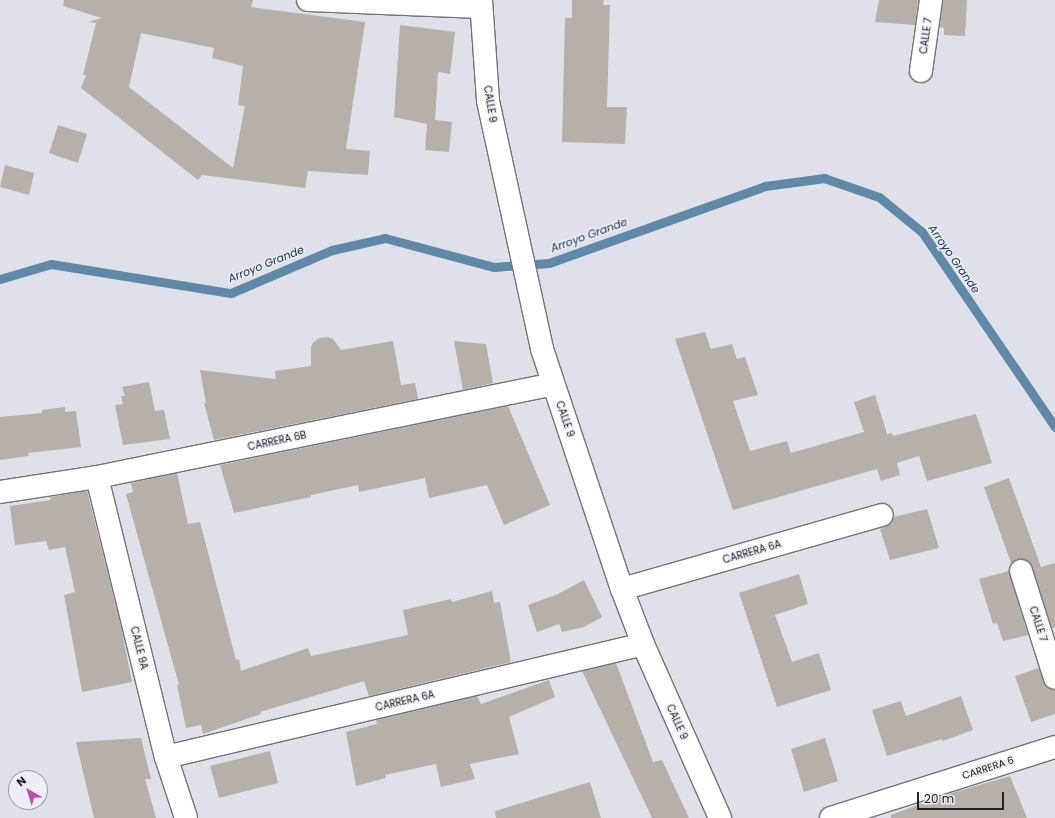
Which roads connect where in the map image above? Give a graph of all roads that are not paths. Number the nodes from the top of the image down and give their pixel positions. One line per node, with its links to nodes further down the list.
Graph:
1 (310, 0): 3 (street)
2 (930, 0): 4 (street, CALLE 7)
3 (481, 4): 5 (street, CALLE 9)
4 (921, 71)
5 (553, 384): 6 (street, CARRERA 6B); 10 (street, CALLE 9)
6 (97, 478): 7 (street, CARRERA 6B); 14 (street, CALLE 9A)
7 (0, 492)
8 (882, 515): 10 (street, CARRERA 6A)
9 (1021, 571): 12 (street, CALLE 7)
10 (622, 589): 11 (street, CALLE 9)
11 (643, 644): 14 (street, CARRERA 6A); 16 (street, CALLE 9)
12 (1055, 678)
13 (1055, 747): 17 (street, CARRERA 6)
14 (166, 757): 15 (street, CALLE 9A)
15 (186, 818)
16 (720, 818)
17 (830, 818)

